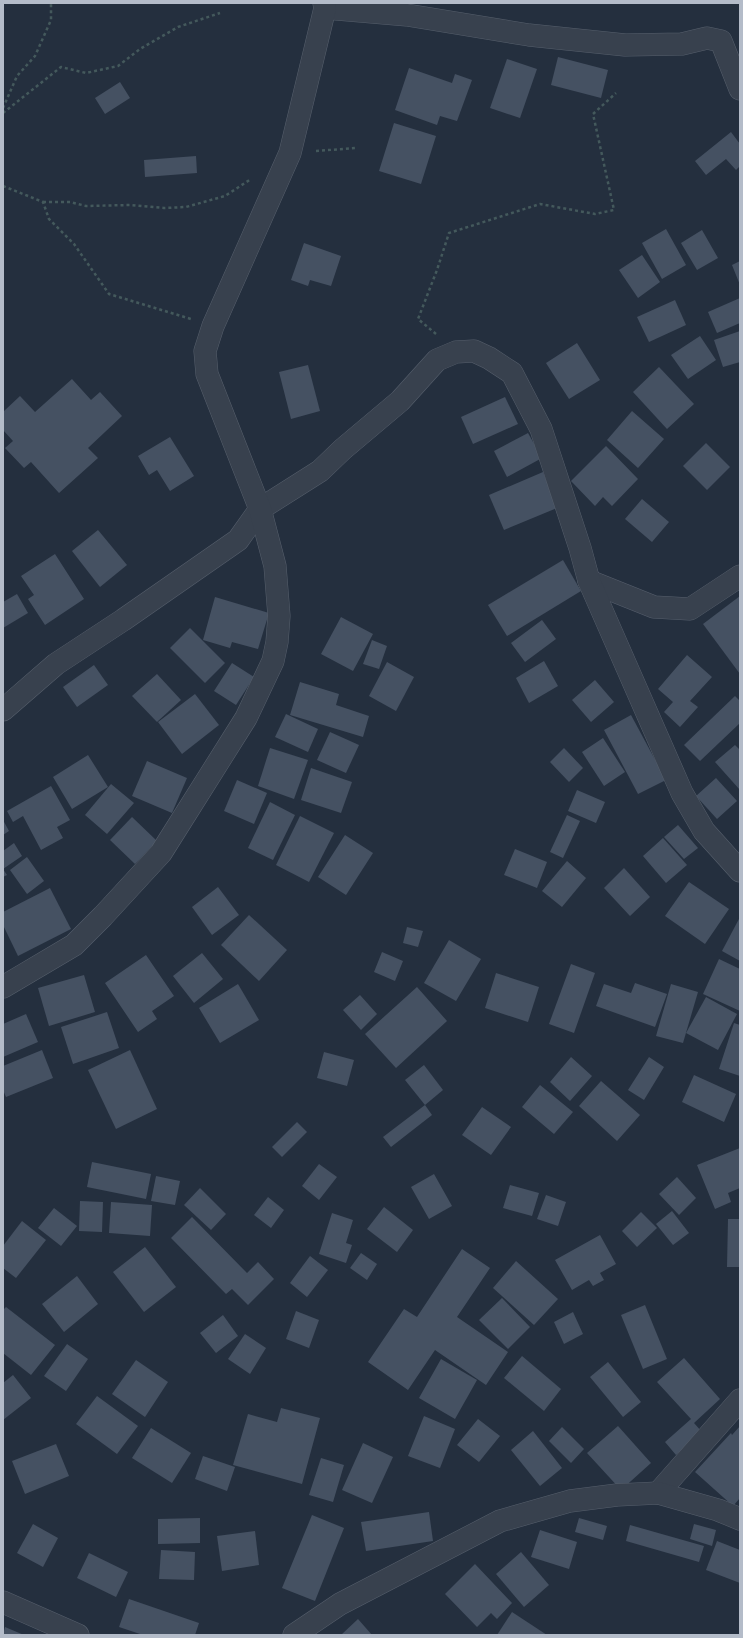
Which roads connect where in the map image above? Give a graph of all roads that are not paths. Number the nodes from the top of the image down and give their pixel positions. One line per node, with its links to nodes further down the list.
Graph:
1 (325, 5): 2 (street); 4 (street)
2 (735, 57): 3 (street)
3 (740, 89)
4 (260, 509): 6 (street); 7 (street); 9 (street)
5 (740, 576): 6 (street)
6 (588, 581): 8 (street)
7 (3, 710)
8 (740, 871)
9 (3, 987)
10 (740, 1400): 11 (street)
11 (658, 1492): 12 (street); 15 (street)
12 (740, 1519)
13 (3, 1602): 14 (street)
14 (78, 1635)
15 (294, 1635)

